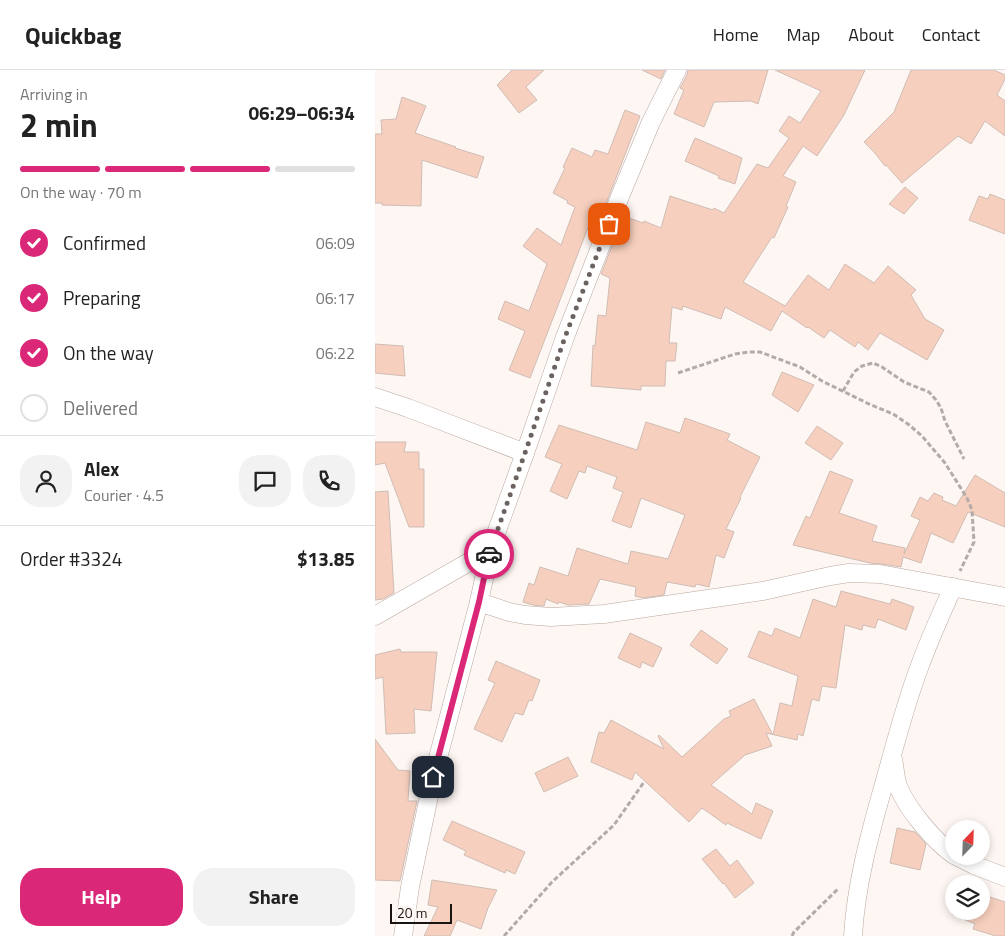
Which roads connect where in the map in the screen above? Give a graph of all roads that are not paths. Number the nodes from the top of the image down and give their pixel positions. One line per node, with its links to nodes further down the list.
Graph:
1 (677, 70): 3 (street)
2 (375, 397): 3 (street)
3 (525, 453): 4 (street)
4 (490, 550): 7 (street); 8 (street)
5 (953, 587): 6 (street); 7 (street); 9 (street)
6 (1005, 597)
7 (479, 602): 13 (street)
8 (375, 616)
9 (892, 755): 10 (street); 14 (street)
10 (945, 847)
11 (974, 865): 12 (street)
12 (1005, 877)
13 (403, 936)
14 (853, 936)

